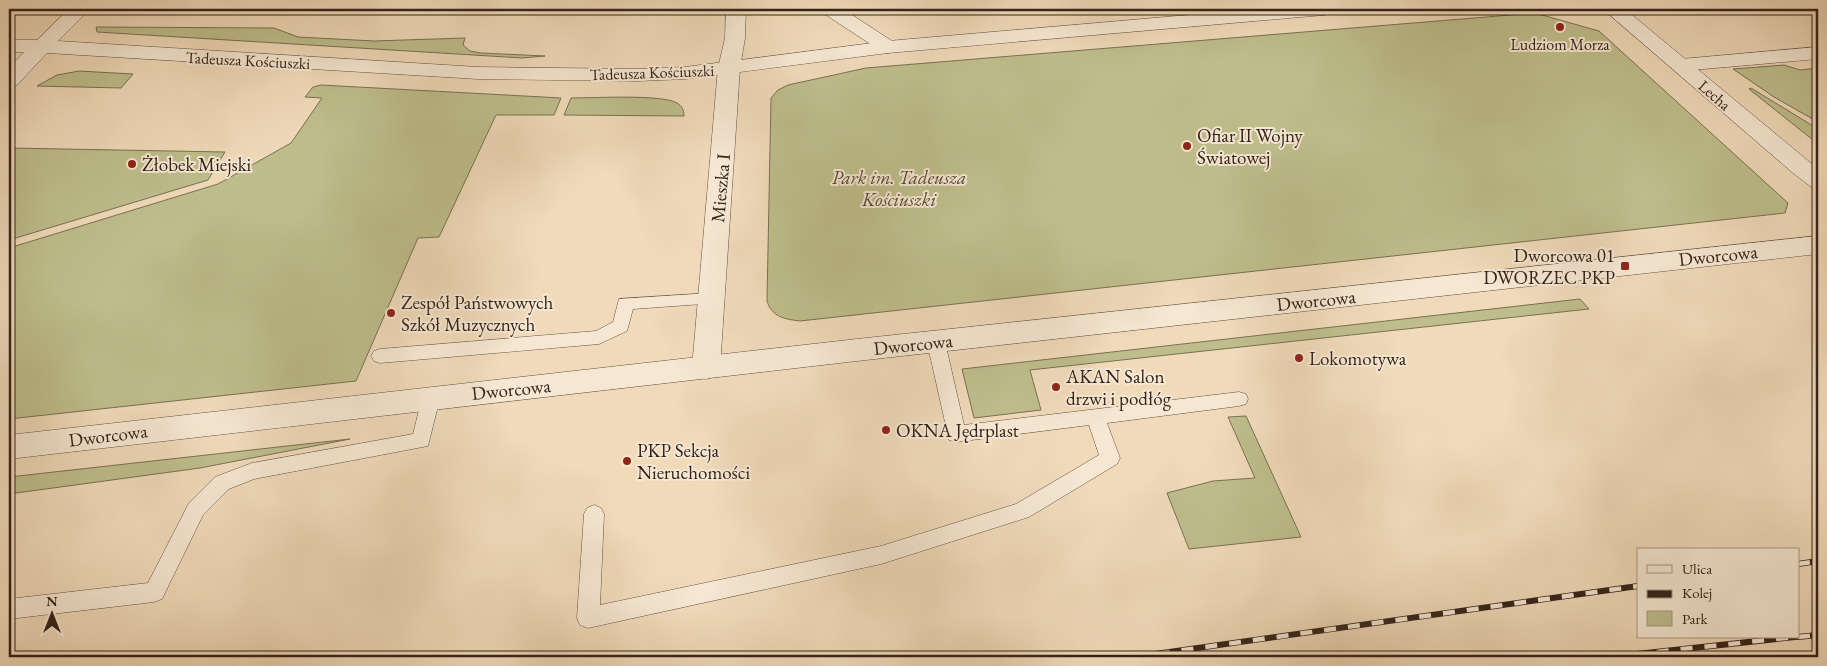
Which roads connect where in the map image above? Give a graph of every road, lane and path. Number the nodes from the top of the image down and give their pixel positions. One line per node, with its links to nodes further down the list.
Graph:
1 (80, 9): 7 (street)
2 (736, 9): 11 (street, Mieszka I)
3 (830, 9): 8 (street)
4 (1324, 9): 8 (street, Tadeusza Kościuszki)
5 (1613, 9): 10 (street, Lecha)
6 (9, 46): 7 (street, Tadeusza Kościuszki)
7 (42, 46): 11 (street, Tadeusza Kościuszki); 12 (street)
8 (888, 47): 11 (street, Tadeusza Kościuszki)
9 (1818, 53): 10 (street)
10 (1681, 65): 13 (street, Lecha)
11 (729, 68): 15 (street, Mieszka I)
12 (9, 80)
13 (1818, 180)
14 (1818, 245): 16 (street, Dworcowa)
15 (711, 299): 17 (lane); 18 (street, Mieszka I)
16 (936, 342): 18 (street, Dworcowa); 21 (lane)
17 (380, 356)
18 (706, 368): 19 (street, Dworcowa)
19 (431, 398): 22 (street, Dworcowa); 24 (lane)
20 (1239, 400): 21 (lane)
21 (1095, 417): 23 (lane)
22 (9, 447)
23 (594, 514)
24 (9, 609)

